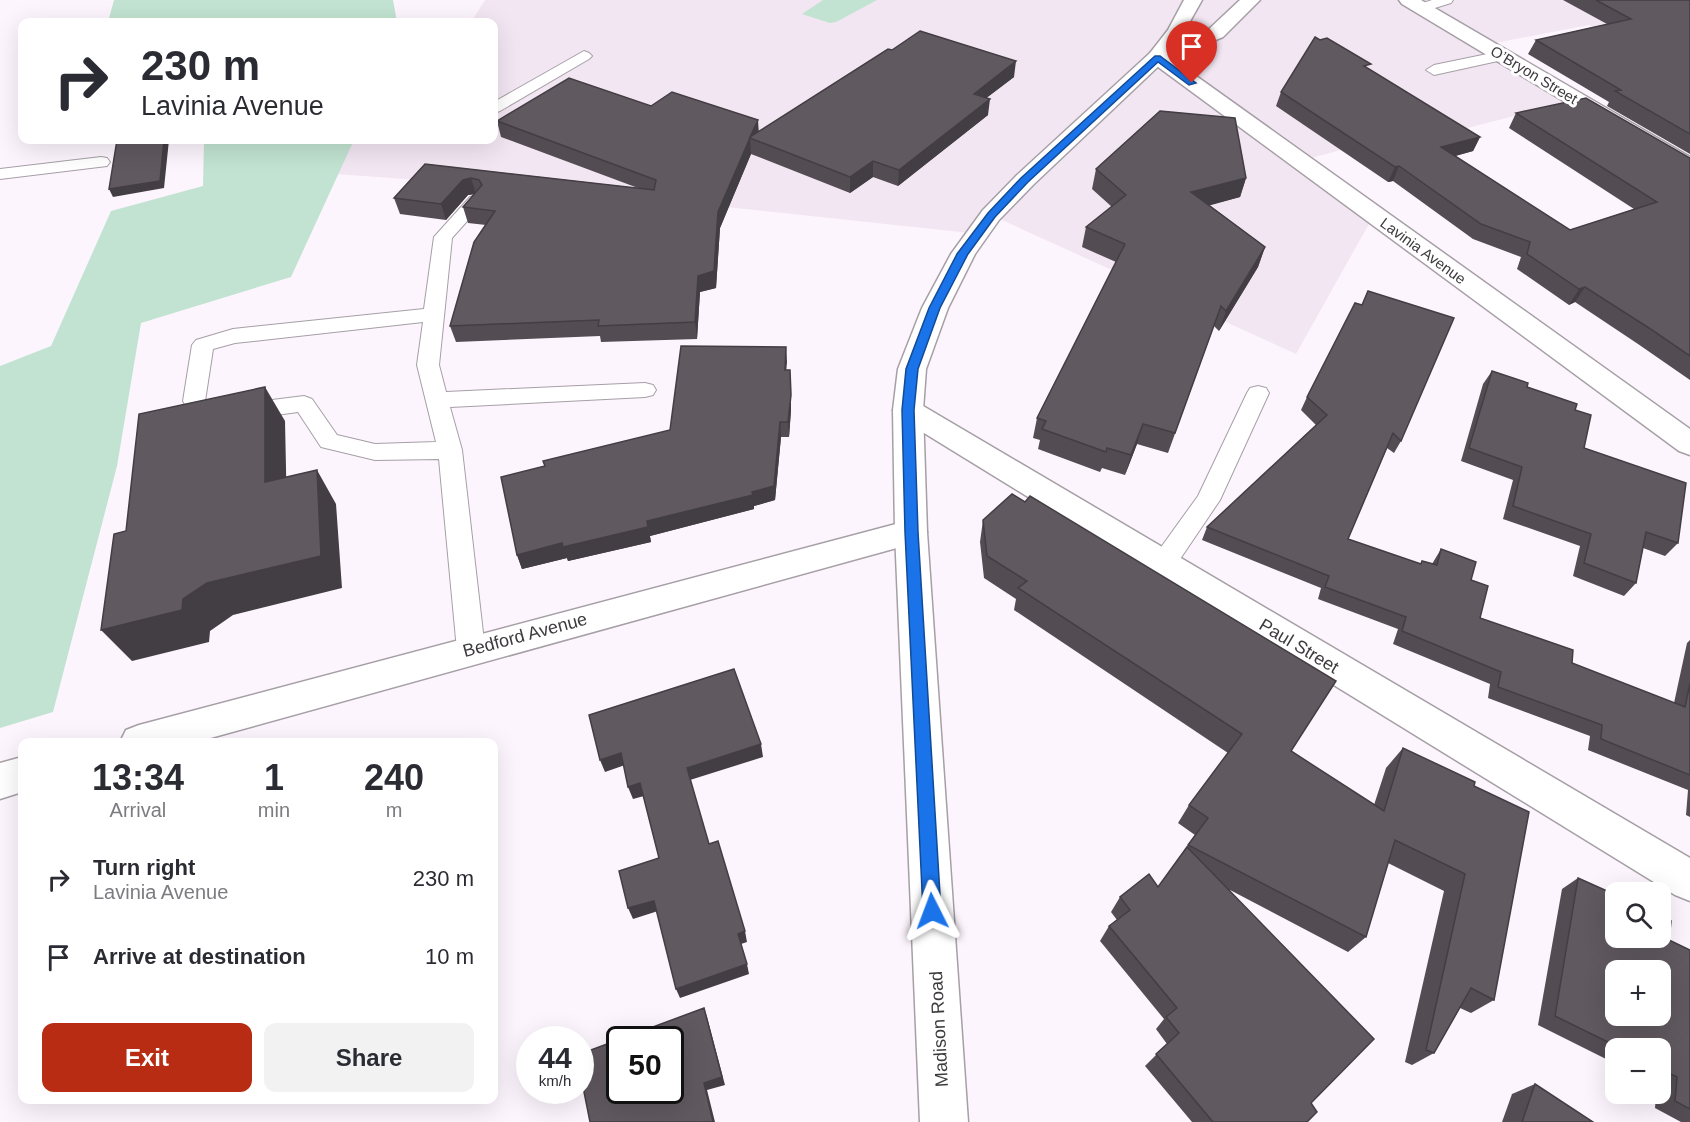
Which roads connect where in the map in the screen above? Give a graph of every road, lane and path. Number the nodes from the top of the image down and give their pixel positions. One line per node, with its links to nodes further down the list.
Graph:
1 (1193, 0): 7 (street, Madison Road)
2 (1251, 0): 7 (street, Madison Road)
3 (1446, 0): 4 (lane)
4 (1415, 4): 6 (street, O’Bryon Street)
5 (584, 56): 9 (lane)
6 (1502, 56): 8 (lane); 11 (street, O’Bryon Street)
7 (1157, 57): 18 (street, Madison Road); 19 (street, Lavinia Avenue)
8 (1434, 70)
9 (498, 106)
10 (101, 162): 12 (lane)
11 (1690, 167)
12 (0, 174)
13 (476, 201): 14 (lane)
14 (434, 314): 17 (lane); 20 (lane)
15 (645, 390): 17 (lane)
16 (1258, 393): 22 (lane)
17 (437, 400): 20 (lane)
18 (908, 410): 21 (street, Madison Road); 22 (street, Paul Street)
19 (1690, 444)
20 (450, 450): 23 (lane)
21 (912, 532): 23 (street, Bedford Avenue); 28 (street, Madison Road)
22 (1163, 564): 27 (street, Paul Street)
23 (471, 650): 24 (street, Bedford Avenue)
24 (153, 738)
25 (18, 776): 26 (street)
26 (0, 781)
27 (1690, 881)
28 (944, 1122)

